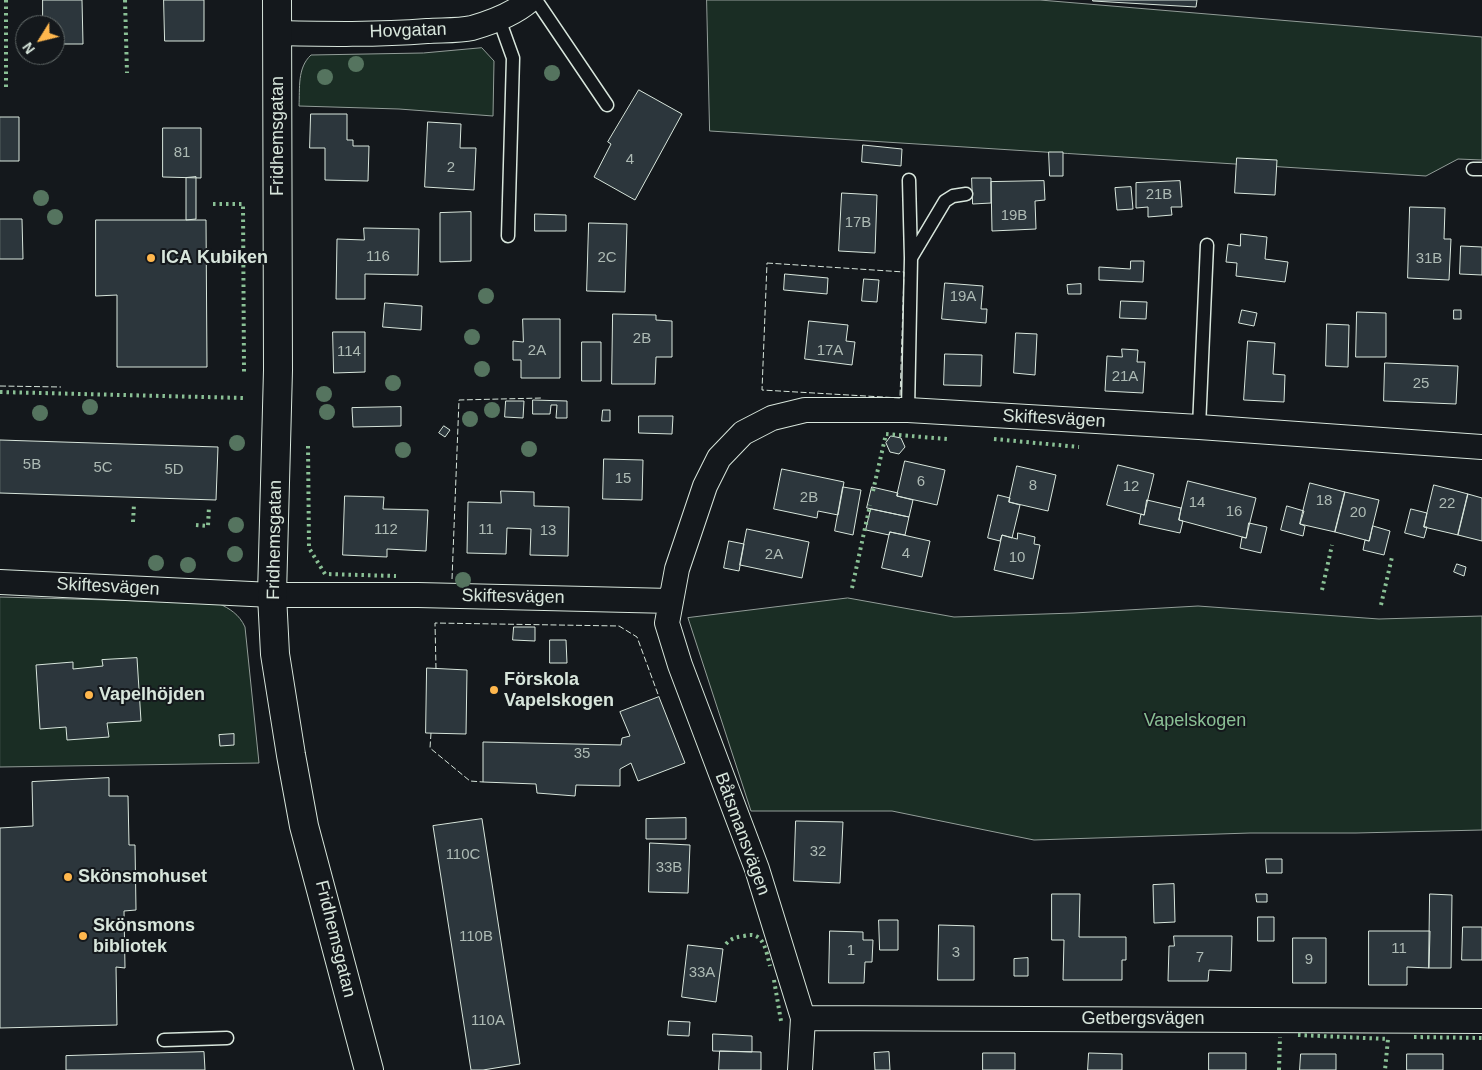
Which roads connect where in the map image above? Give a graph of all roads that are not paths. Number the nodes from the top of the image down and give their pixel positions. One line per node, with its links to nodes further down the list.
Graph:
1 (277, 0): 5 (street, Fridhemsgatan)
2 (530, 0): 4 (street, Hovgatan)
3 (536, 0): 6 (lane)
4 (499, 19): 5 (street, Hovgatan); 9 (lane)
5 (278, 33): 16 (street, Fridhemsgatan)
6 (607, 105)
7 (909, 180): 11 (lane)
8 (966, 194): 11 (lane)
9 (508, 236)
10 (1207, 244): 13 (lane)
11 (910, 258): 12 (lane)
12 (908, 410): 13 (street, Skiftesvägen); 17 (street, Skiftesvägen)
13 (1199, 427): 14 (street, Skiftesvägen)
14 (1482, 447)
15 (0, 582): 16 (street, Skiftesvägen)
16 (272, 594): 17 (street, Skiftesvägen); 22 (street, Fridhemsgatan)
17 (671, 601): 18 (street, Båtsmansvägen)
18 (803, 1018): 19 (street, Getbergsvägen); 23 (street, Båtsmansvägen)
19 (1482, 1021)
20 (227, 1038): 21 (lane)
21 (164, 1040)
22 (369, 1070)
23 (800, 1070)

